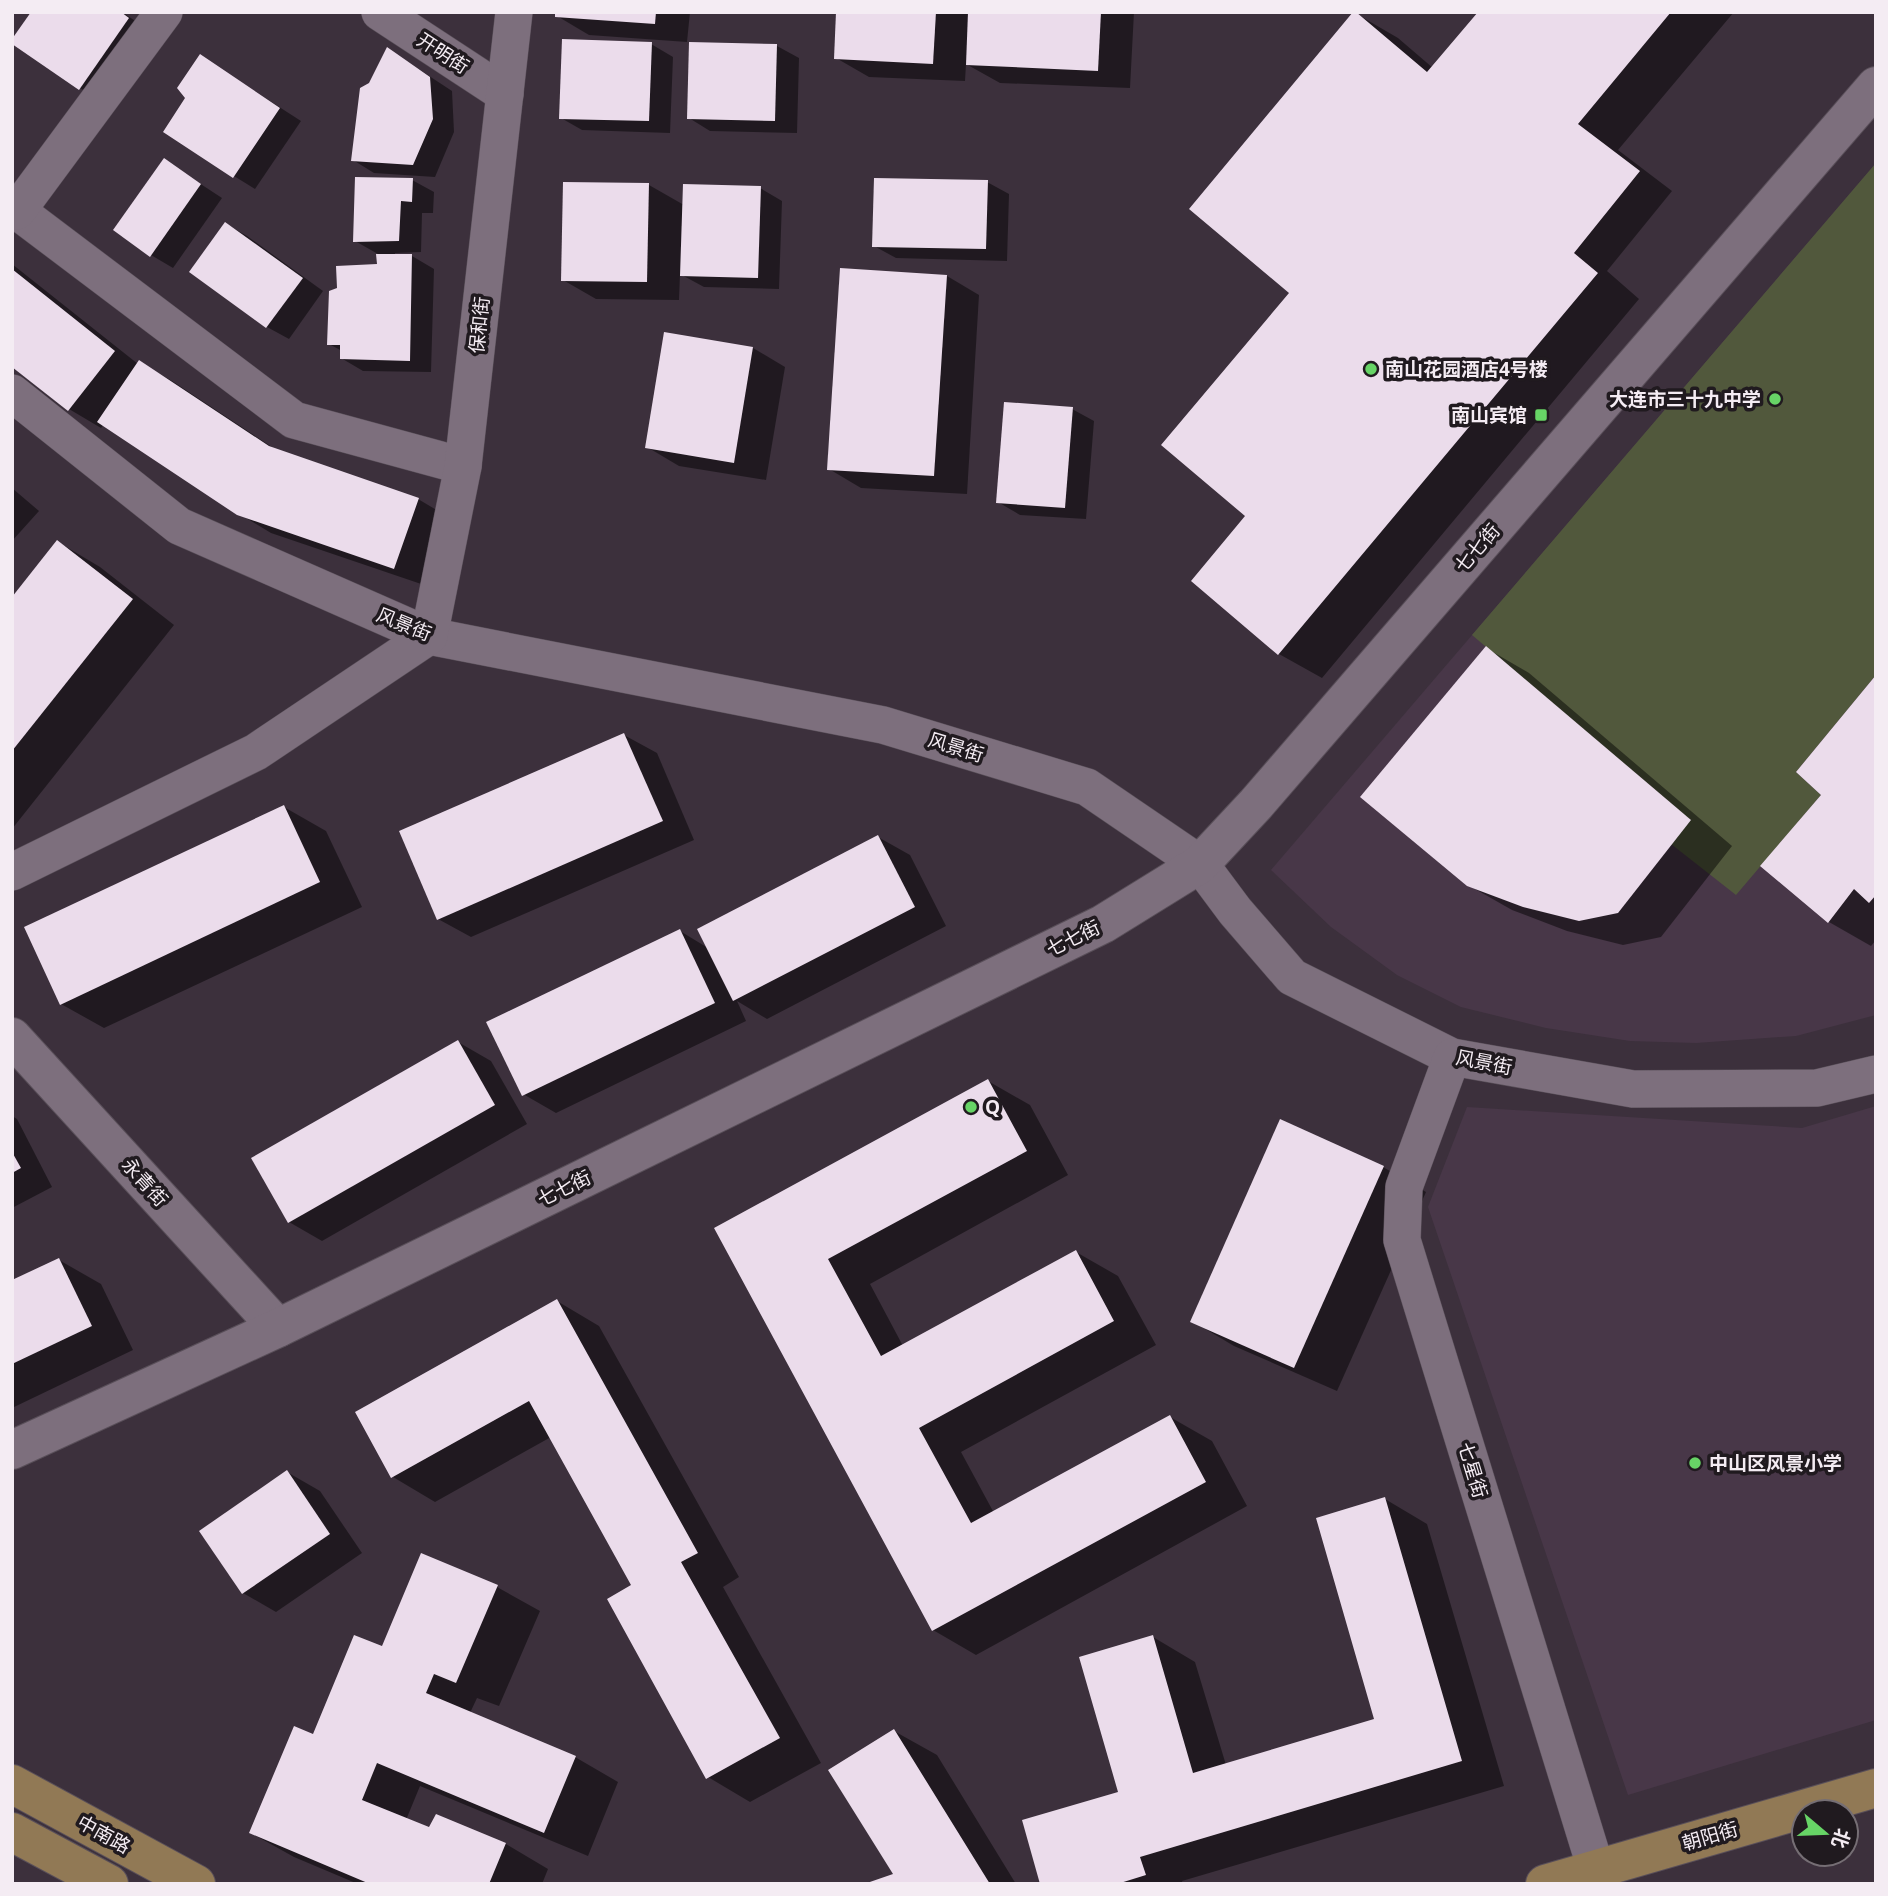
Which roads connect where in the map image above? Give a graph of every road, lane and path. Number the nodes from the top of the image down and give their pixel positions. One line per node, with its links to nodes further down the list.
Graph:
1 (164, 12): 6 (street)
2 (380, 12): 5 (street, 开明街)
3 (514, 12): 5 (street, 保和街)
4 (1876, 86): 10 (main road, 七七街)
5 (505, 94): 8 (street, 保和街)
6 (15, 209): 8 (street)
7 (12, 393): 9 (street, 风景街)
8 (463, 466): 9 (street, 保和街)
9 (429, 636): 10 (street, 风景街); 11 (street)
10 (1200, 864): 13 (street, 风景街); 15 (main road, 七七街)
11 (12, 872)
12 (12, 1037): 15 (main road, 永青街)
13 (1452, 1057): 14 (street, 风景街); 20 (street, 七星街)
14 (1876, 1074)
15 (278, 1328): 16 (main road, 七七街)
16 (12, 1450)
17 (12, 1784): 22 (main road, 中南路)
18 (1876, 1788): 20 (main road, 朝阳街)
19 (12, 1832): 21 (main road)
20 (1596, 1876): 23 (main road, 朝阳街)
21 (109, 1884)
22 (195, 1884)
23 (1545, 1884)

